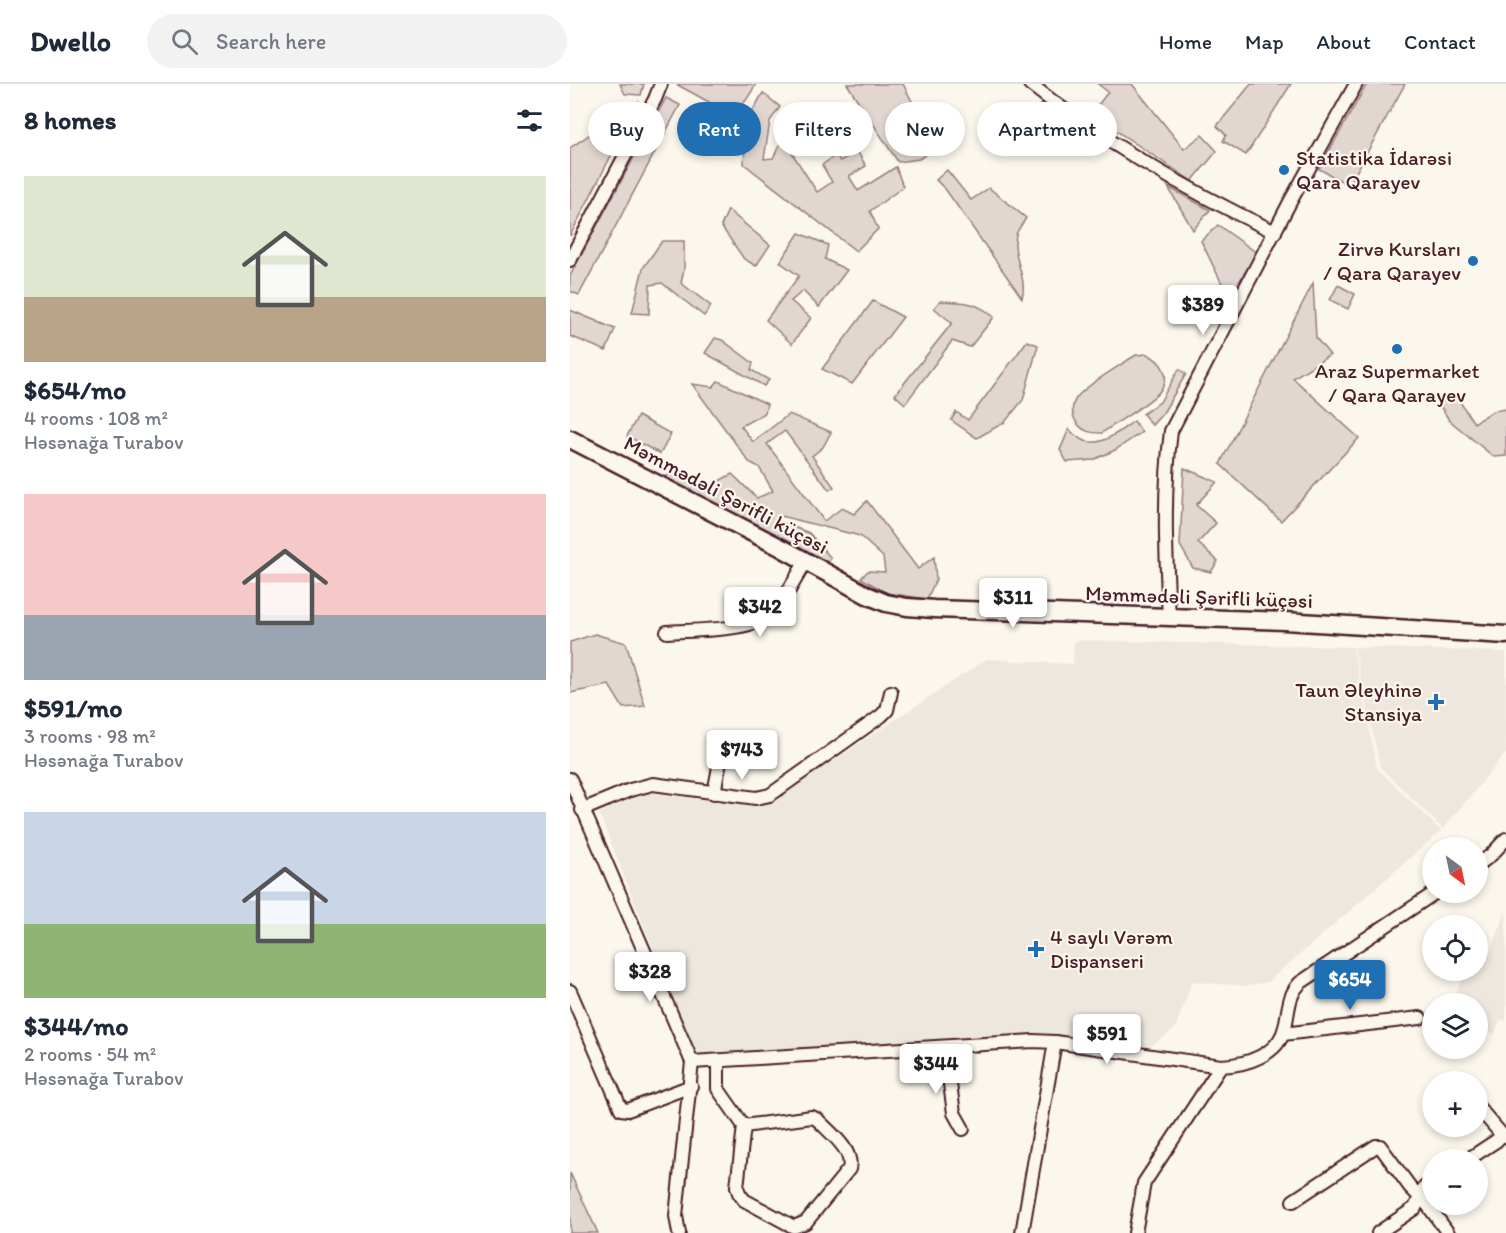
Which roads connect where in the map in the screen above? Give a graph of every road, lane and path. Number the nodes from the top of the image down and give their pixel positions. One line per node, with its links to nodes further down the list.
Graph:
1 (661, 84): 5 (street)
2 (1030, 84): 4 (street)
3 (1356, 84): 4 (street)
4 (1275, 232): 8 (street)
5 (570, 260)
6 (570, 439): 7 (street, Məmmədəli Şərifli küçəsi)
7 (806, 561): 8 (street, Məmmədəli Şərifli küçəsi); 9 (street)
8 (1169, 618): 10 (street, Məmmədəli Şərifli küçəsi)
9 (667, 632)
10 (1506, 635)
11 (891, 692): 14 (street)
12 (724, 741): 14 (street)
13 (570, 779): 15 (street)
14 (714, 793): 15 (street)
15 (582, 810): 24 (street)
16 (1506, 839): 17 (street)
17 (1488, 857)
18 (1422, 901): 21 (street)
19 (570, 991): 27 (street)
20 (1420, 1018): 21 (street)
21 (1283, 1034): 26 (street)
22 (1055, 1042): 23 (street); 26 (street); 37 (street)
23 (945, 1048): 25 (street); 30 (street)
24 (692, 1062): 25 (street); 27 (street)
25 (718, 1062): 29 (street)
26 (1221, 1066): 38 (street)
27 (691, 1086): 36 (street)
28 (1488, 1118): 31 (street)
29 (744, 1125): 29 (street)
30 (963, 1129)
31 (1504, 1135): 32 (street)
32 (1484, 1149)
33 (1422, 1192): 34 (street)
34 (1420, 1197): 35 (street); 39 (street); 40 (street)
35 (1293, 1201)
36 (679, 1233)
37 (1022, 1233)
38 (1135, 1233)
39 (1378, 1233)
40 (1448, 1233)

